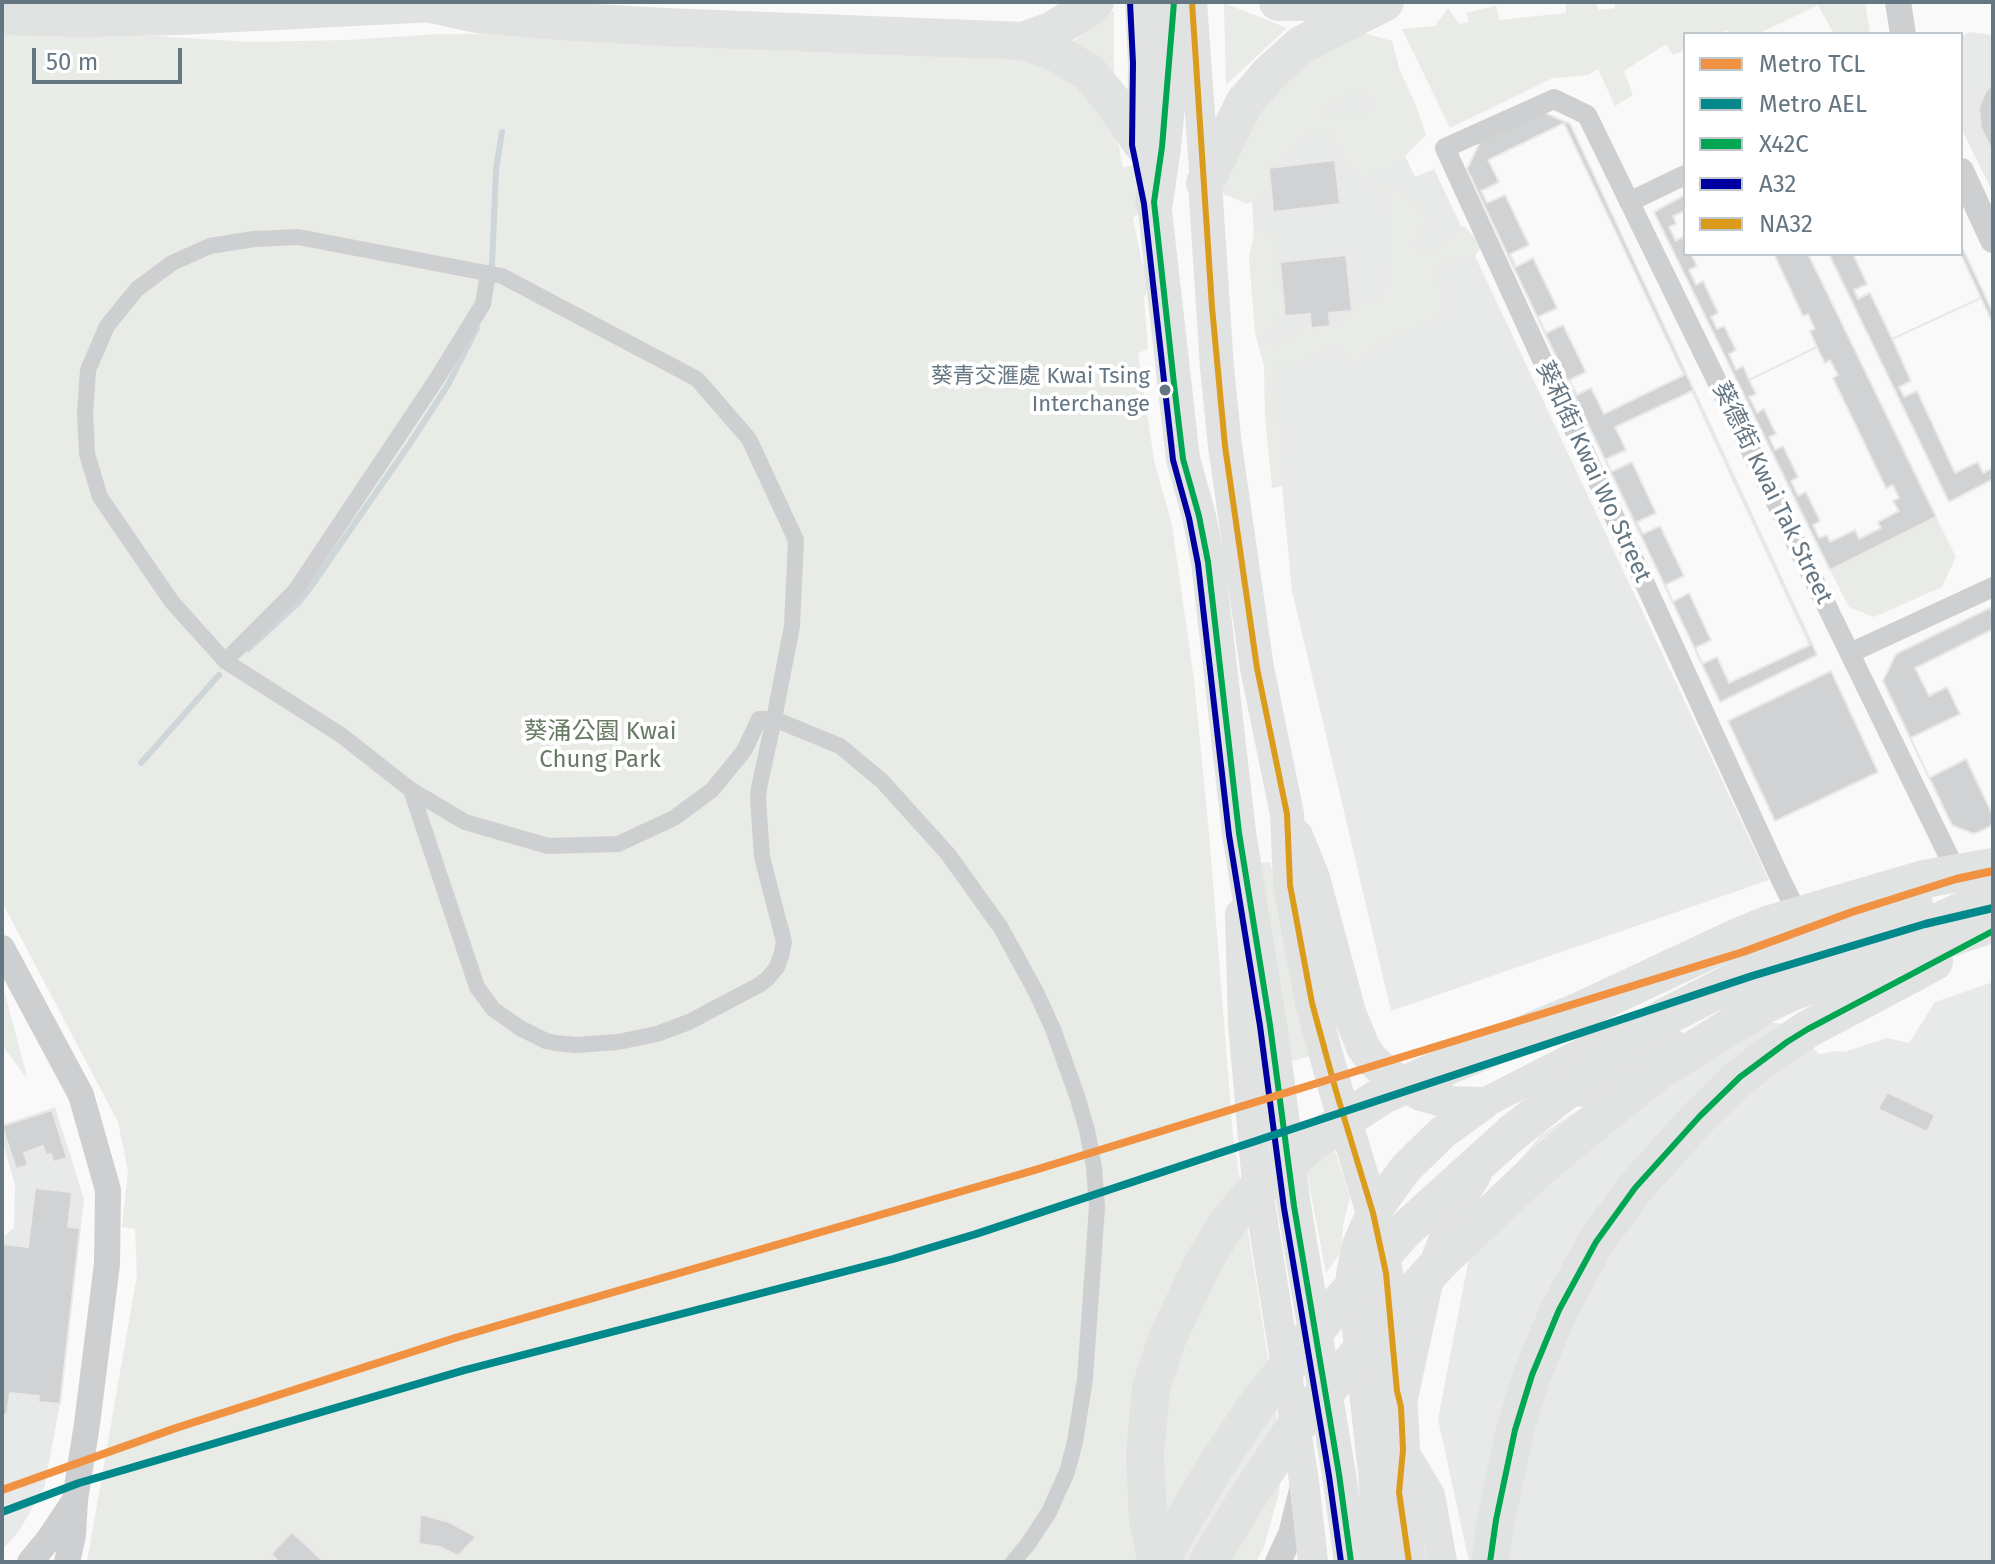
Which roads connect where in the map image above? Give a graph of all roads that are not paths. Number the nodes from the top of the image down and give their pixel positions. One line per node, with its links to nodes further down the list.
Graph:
1 (1095, 2): 11 (highway)
2 (1140, 2): 14 (main road)
3 (1192, 2): 12 (main road)
4 (1278, 2): 5 (highway)
5 (1320, 2)
6 (1385, 2): 17 (highway)
7 (1898, 2): 10 (street)
8 (443, 3): 9 (highway); 11 (highway)
9 (2, 16)
10 (1903, 32)
11 (1023, 41): 14 (highway)
12 (1196, 66): 17 (main road); 18 (highway)
13 (1587, 115): 19 (street, 葵德街 Kwai Tak Street); 35 (street, 葵和街 Kwai Wo Street)
14 (1142, 144): 18 (main road)
15 (1963, 175): 20 (street)
16 (1683, 176): 19 (street)
17 (1205, 183): 27 (main road)
18 (1154, 202): 28 (main road)
19 (1629, 202): 23 (street, 葵德街 Kwai Tak Street)
20 (1993, 240)
21 (488, 273): 24 (street); 24 (street); 25 (street)
22 (1993, 587): 23 (street)
23 (1850, 653): 31 (street, 葵德街 Kwai Tak Street)
24 (225, 661): 26 (street)
25 (774, 719): 26 (street); 26 (street); 47 (street)
26 (411, 790)
27 (1287, 814): 37 (main road); 39 (main road)
28 (1239, 833): 43 (main road); 52 (main road)
29 (1993, 853): 31 (main road)
30 (1993, 869): 48 (highway); 48 (highway)
31 (1956, 871): 35 (main road)
32 (1993, 892): 38 (main road)
33 (1993, 923): 49 (highway)
34 (1993, 931): 56 (highway)
35 (1810, 937): 37 (main road)
36 (2, 948): 44 (street)
37 (1482, 1104): 39 (main road)
38 (1548, 1108): 40 (main road); 41 (main road)
39 (1373, 1213): 40 (main road); 53 (main road)
40 (1386, 1273): 41 (main road)
41 (1401, 1407): 42 (main road)
42 (1403, 1450): 54 (main road); 55 (main road)
43 (1304, 1481): 50 (street); 51 (main road)
44 (75, 1500): 45 (street); 46 (street)
45 (30, 1562)
46 (67, 1562)
47 (1013, 1562)
48 (1158, 1562)
49 (1208, 1562)
50 (1278, 1562)
51 (1313, 1562)
52 (1351, 1562)
53 (1379, 1562)
54 (1409, 1562)
55 (1442, 1562)
56 (1490, 1562)

